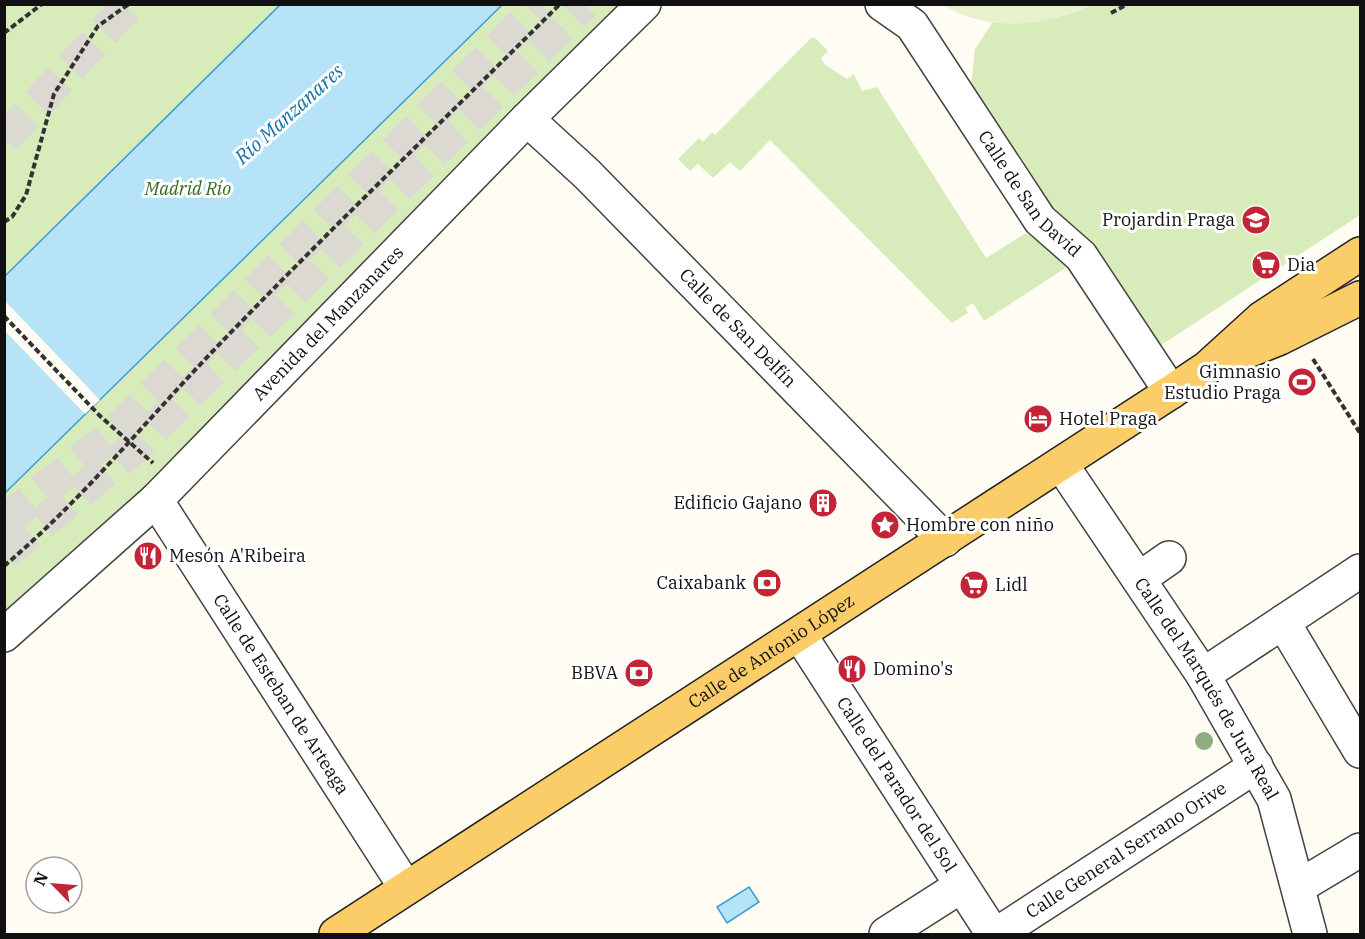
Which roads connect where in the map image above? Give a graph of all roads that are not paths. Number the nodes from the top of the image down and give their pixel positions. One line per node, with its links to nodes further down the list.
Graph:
1 (644, 4): 3 (street, Avenida del Manzanares)
2 (882, 4): 7 (street, Calle de San David)
3 (527, 119): 9 (street, Avenida del Manzanares); 10 (street, Calle de San Delfín)
4 (1360, 254): 6 (main road, Calle de Antonio López)
5 (1360, 298): 6 (main road, Calle de Antonio López)
6 (1207, 368): 7 (main road, Calle de Antonio López)
7 (1171, 392): 8 (main road, Calle de Antonio López)
8 (1061, 464): 10 (main road, Calle de Antonio López); 13 (street, Calle del Marqués de Jura Real)
9 (158, 484): 15 (street, Avenida del Manzanares); 23 (street, Calle de Esteban de Arteaga)
10 (945, 540): 16 (main road, Calle de Antonio López)
11 (1169, 558): 13 (street)
12 (1360, 571): 14 (street)
13 (1139, 579): 17 (street, Calle del Marqués de Jura Real)
14 (1283, 622): 17 (street); 18 (street)
15 (4, 635)
16 (800, 635): 21 (street, Calle del Parador del Sol); 23 (main road, Calle de Antonio López)
17 (1203, 675): 19 (street, Calle del Marqués de Jura Real)
18 (1360, 751)
19 (1256, 766): 22 (street, Calle del Marqués de Jura Real); 26 (street, Calle General Serrano Orive)
20 (1360, 850): 22 (street)
21 (962, 886): 25 (street); 26 (street, Calle del Parador del Sol)
22 (1298, 887): 27 (street, Calle del Marqués de Jura Real)
23 (406, 888): 24 (main road, Calle de Antonio López)
24 (336, 934)
25 (886, 934)
26 (995, 934)
27 (1310, 934)

